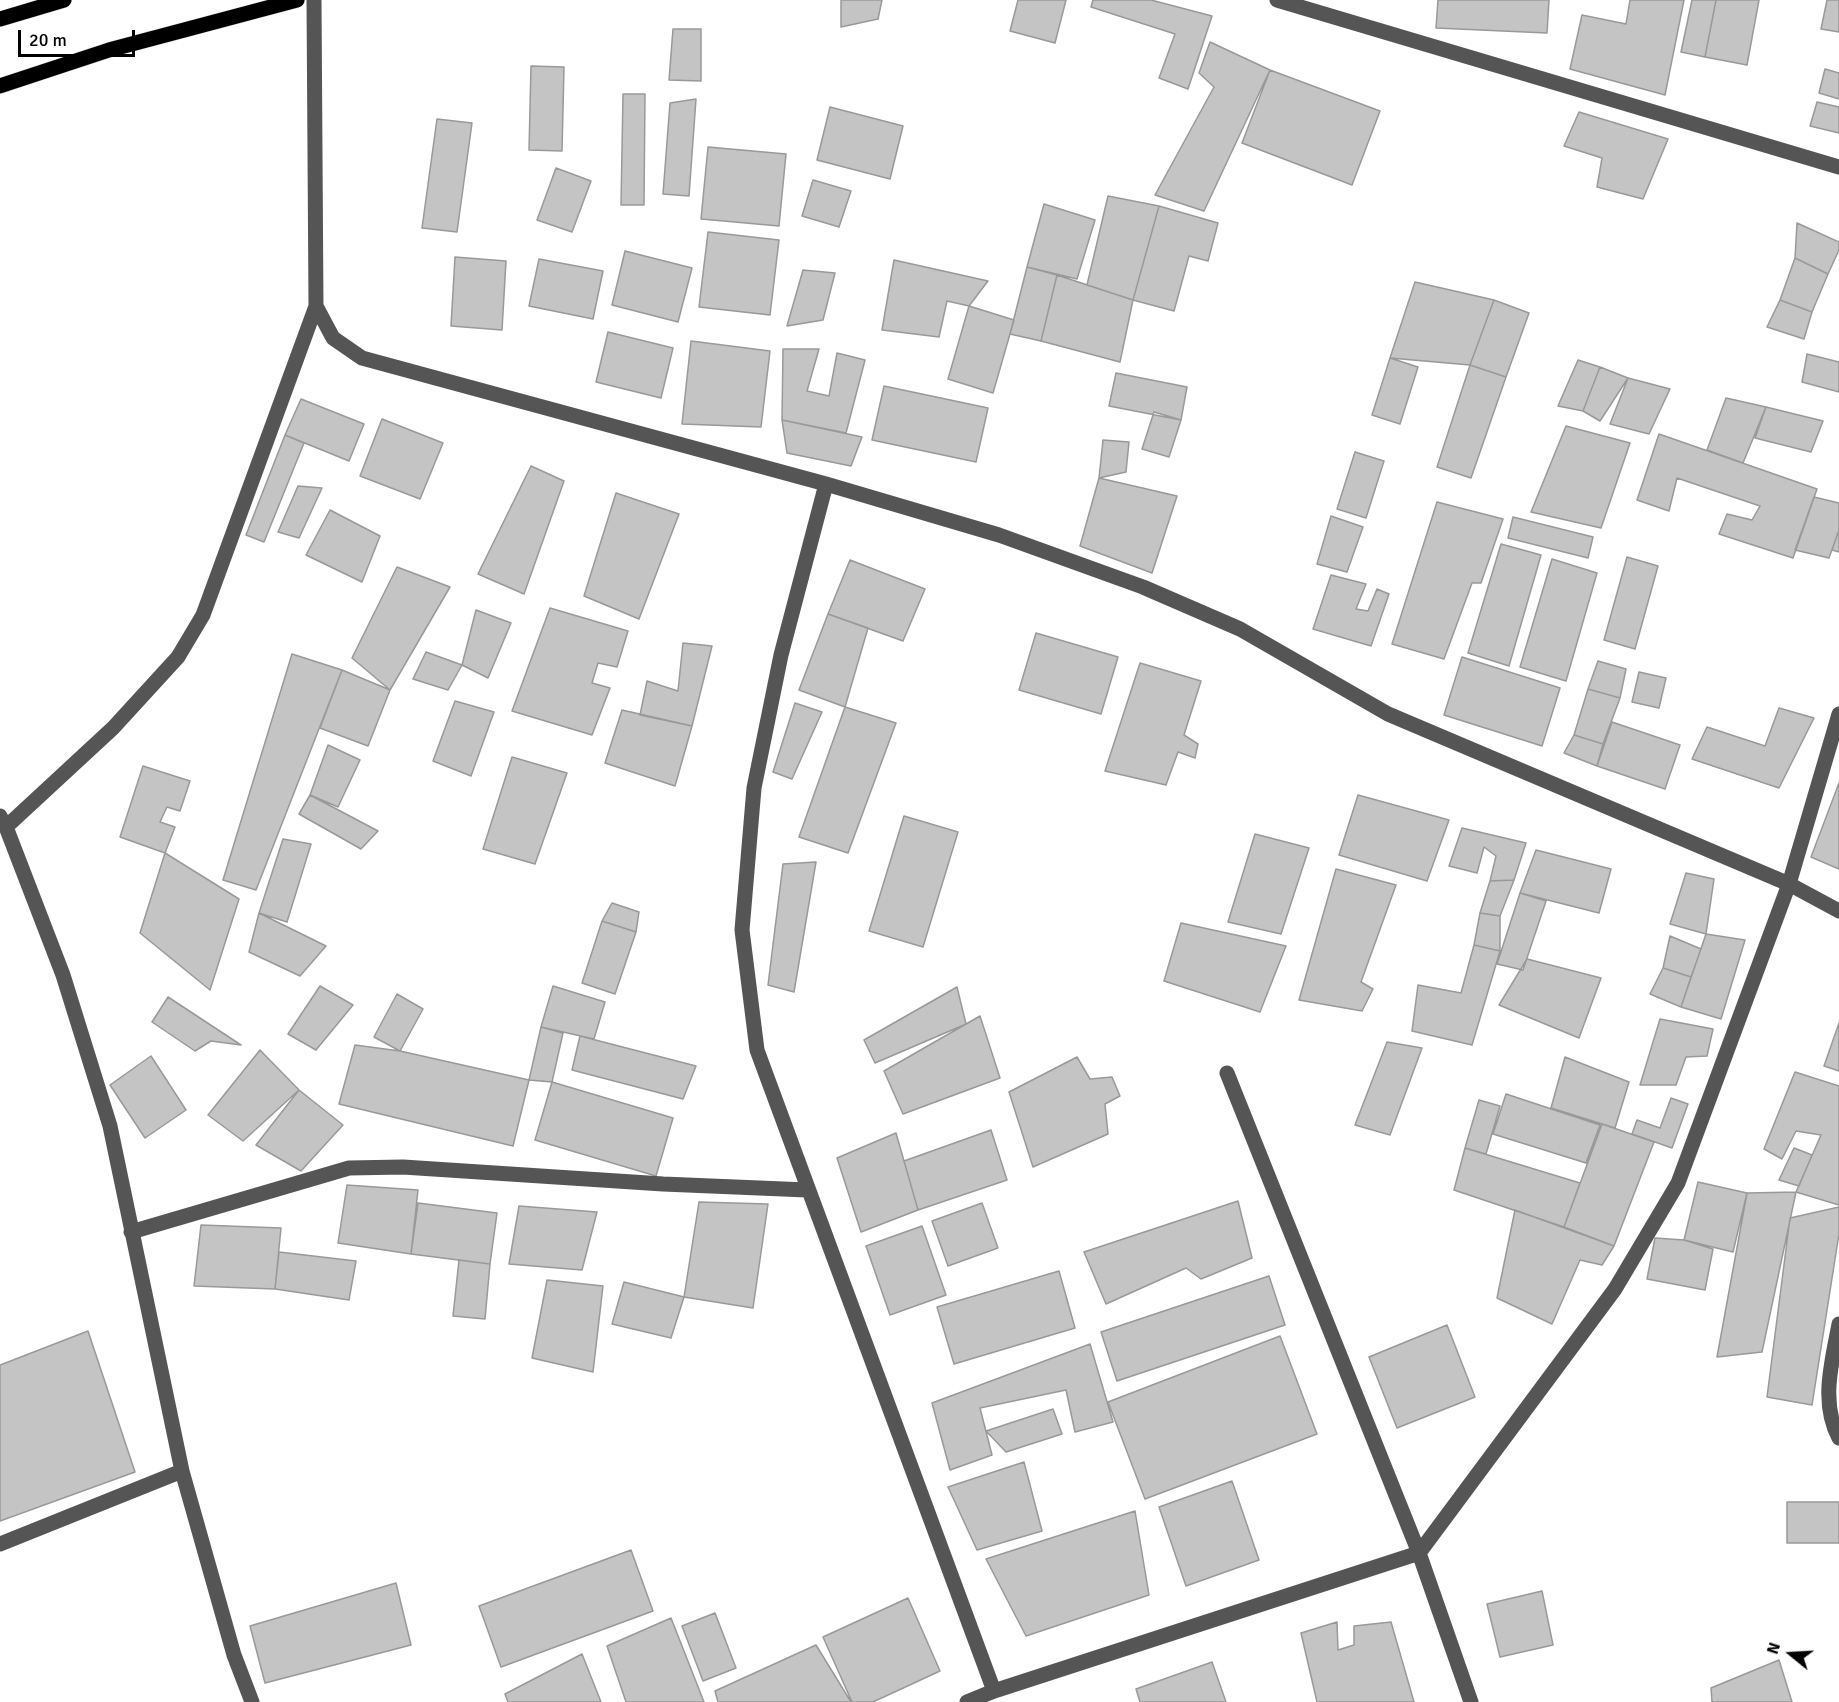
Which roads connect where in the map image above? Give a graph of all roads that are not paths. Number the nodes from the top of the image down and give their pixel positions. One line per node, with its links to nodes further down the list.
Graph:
1 (64, 0): 5 (main road)
2 (297, 0): 6 (main road)
3 (314, 0): 8 (street)
4 (1277, 0): 7 (street)
5 (0, 19)
6 (0, 86)
7 (1839, 167)
8 (316, 306): 9 (street); 11 (street)
9 (826, 484): 12 (street); 15 (street)
10 (1839, 714): 12 (street)
11 (3, 821): 16 (street)
12 (1789, 884): 13 (street); 21 (street)
13 (1839, 911)
14 (1227, 1073): 21 (street)
15 (807, 1190): 16 (street); 22 (street)
16 (130, 1232): 19 (street)
17 (1839, 1324): 18 (street)
18 (1839, 1438)
19 (182, 1471): 20 (street); 23 (street)
20 (0, 1544)
21 (1419, 1553): 22 (street); 25 (street)
22 (994, 1691): 24 (street)
23 (252, 1702)
24 (966, 1702)
25 (1471, 1702)

